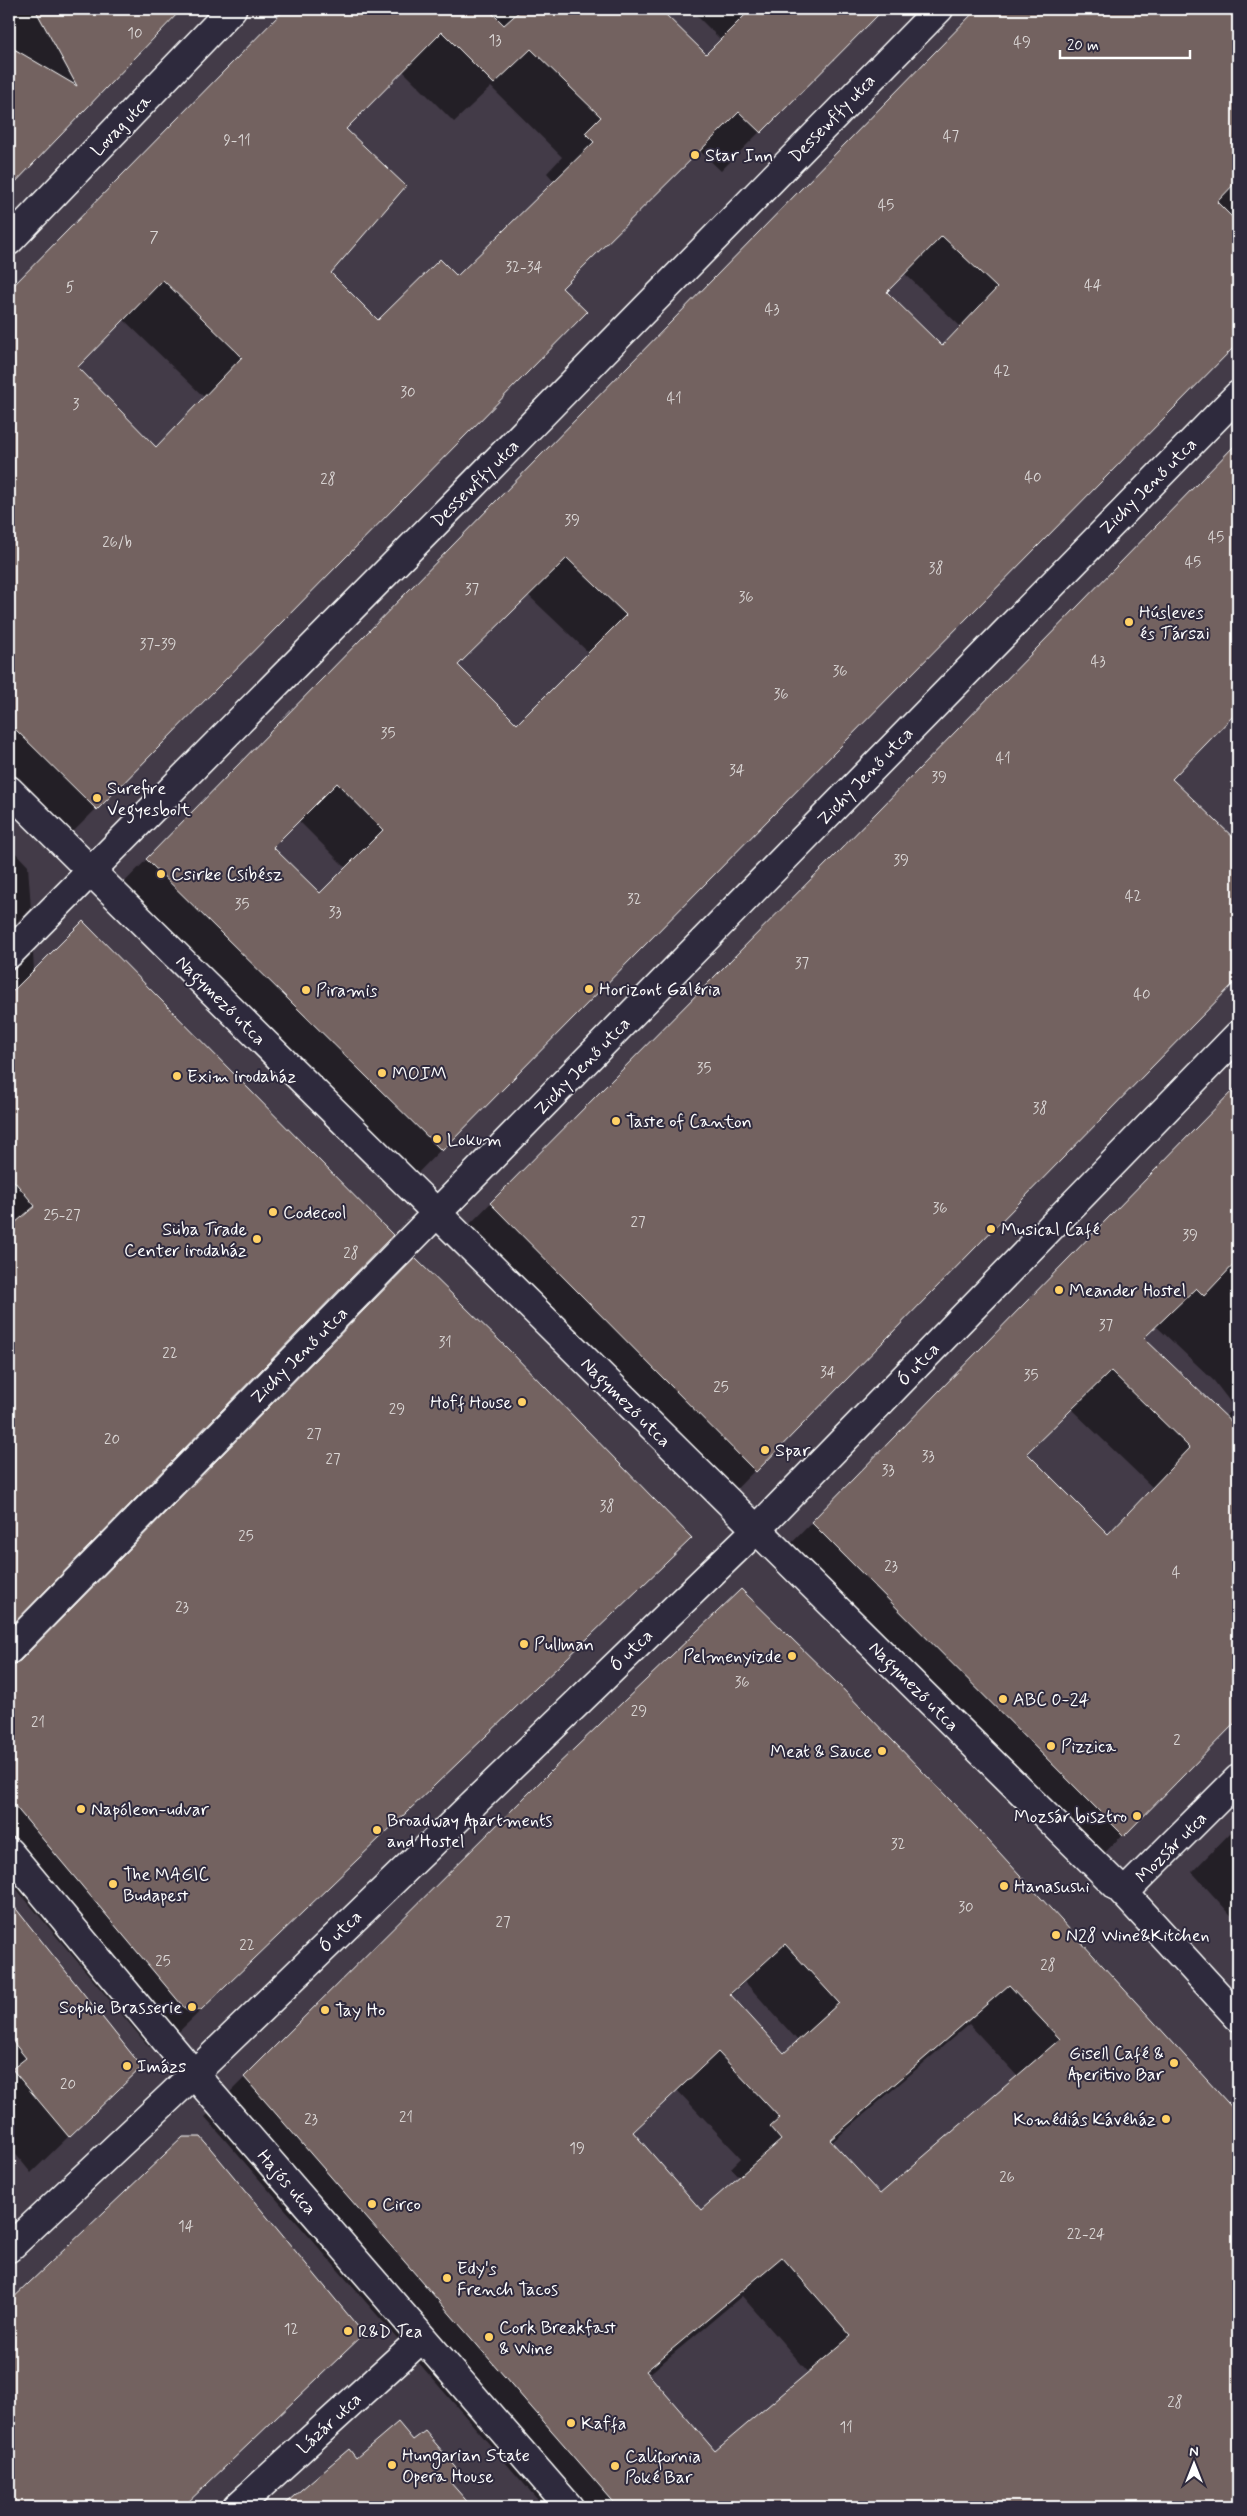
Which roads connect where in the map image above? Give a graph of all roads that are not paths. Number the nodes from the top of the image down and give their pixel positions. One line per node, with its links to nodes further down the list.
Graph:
1 (232, 9): 3 (street, Lovag utca)
2 (939, 9): 6 (street, Dessewffy utca)
3 (9, 241)
4 (1238, 395): 9 (street, Zichy Jenő utca)
5 (9, 790): 6 (street, Nagymező utca)
6 (90, 870): 7 (street, Dessewffy utca); 9 (street, Nagymező utca)
7 (9, 954)
8 (1238, 1035): 10 (street, Ó utca)
9 (437, 1215): 10 (street, Nagymező utca); 11 (street, Zichy Jenő utca)
10 (756, 1530): 14 (street, Nagymező utca); 16 (street, Ó utca)
11 (9, 1650)
12 (1238, 1779): 14 (street, Mozsár utca)
13 (9, 1852): 16 (street, Hajós utca)
14 (1124, 1893): 15 (street, Nagymező utca)
15 (1238, 2017)
16 (192, 2073): 17 (street, Ó utca); 18 (street, Hajós utca)
17 (9, 2248)
18 (421, 2338): 19 (street, Lázár utca); 20 (street, Hajós utca)
19 (237, 2507)
20 (569, 2507)

